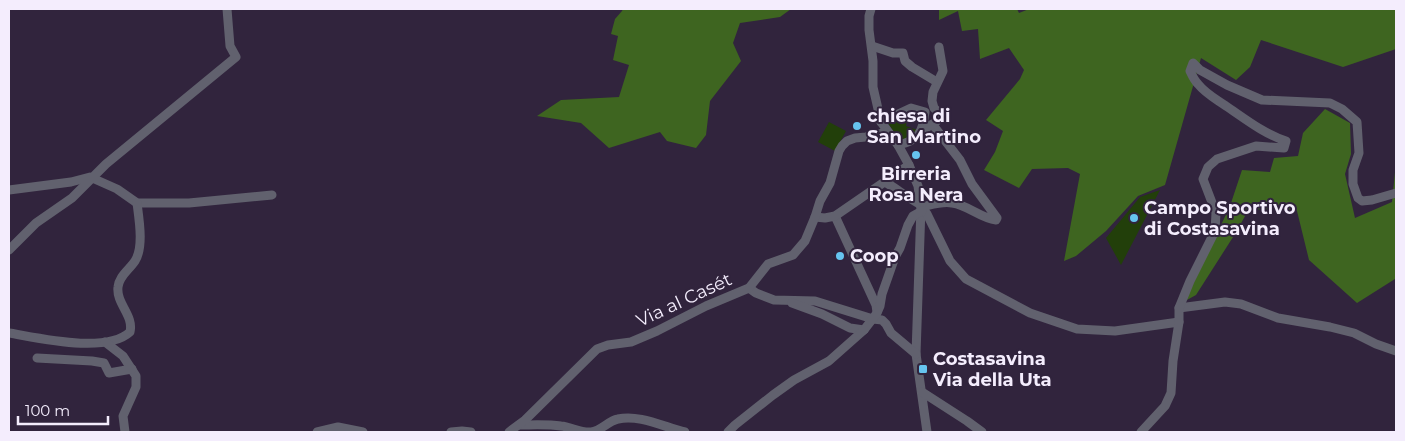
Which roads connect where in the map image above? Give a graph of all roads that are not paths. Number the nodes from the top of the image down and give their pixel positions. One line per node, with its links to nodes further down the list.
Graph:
1 (227, 9): 12 (street)
2 (872, 9): 3 (street)
3 (872, 46): 5 (street); 6 (street)
4 (939, 46): 5 (street)
5 (937, 82): 7 (street)
6 (881, 122): 8 (street); 9 (street)
7 (933, 124): 9 (street); 18 (street)
8 (888, 132): 10 (street); 20 (street, Via al Casét)
9 (920, 132): 10 (street)
10 (898, 145): 11 (street)
11 (909, 164): 13 (street); 18 (street)
12 (92, 178): 14 (street); 17 (street); 21 (street)
13 (885, 182): 18 (street); 19 (street)
14 (9, 190)
15 (1396, 193): 24 (street)
16 (272, 195): 17 (street)
17 (137, 203): 29 (street)
18 (921, 208): 25 (street); 26 (street); 31 (street)
19 (836, 216): 20 (street); 25 (street)
20 (815, 217): 22 (street, Via al Casét)
21 (9, 250)
22 (749, 288): 23 (street); 35 (street, Via al Casét)
23 (785, 301): 25 (street); 27 (street)
24 (1179, 308): 26 (street); 30 (street)
25 (875, 316): 27 (street); 31 (street)
26 (1179, 322): 46 (street)
27 (864, 330): 43 (street)
28 (9, 334): 29 (street)
29 (105, 342): 33 (street)
30 (1396, 351)
31 (916, 354): 34 (street)
32 (37, 358): 33 (street)
33 (132, 369): 36 (street)
34 (922, 392): 44 (street); 45 (street)
35 (518, 425): 41 (street, Via al Casét); 42 (street)
36 (125, 432)
37 (317, 432): 38 (street)
38 (363, 432)
39 (451, 432): 40 (street)
40 (471, 432)
41 (509, 432)
42 (685, 432)
43 (728, 432)
44 (928, 432)
45 (982, 432)
46 (1141, 432)

